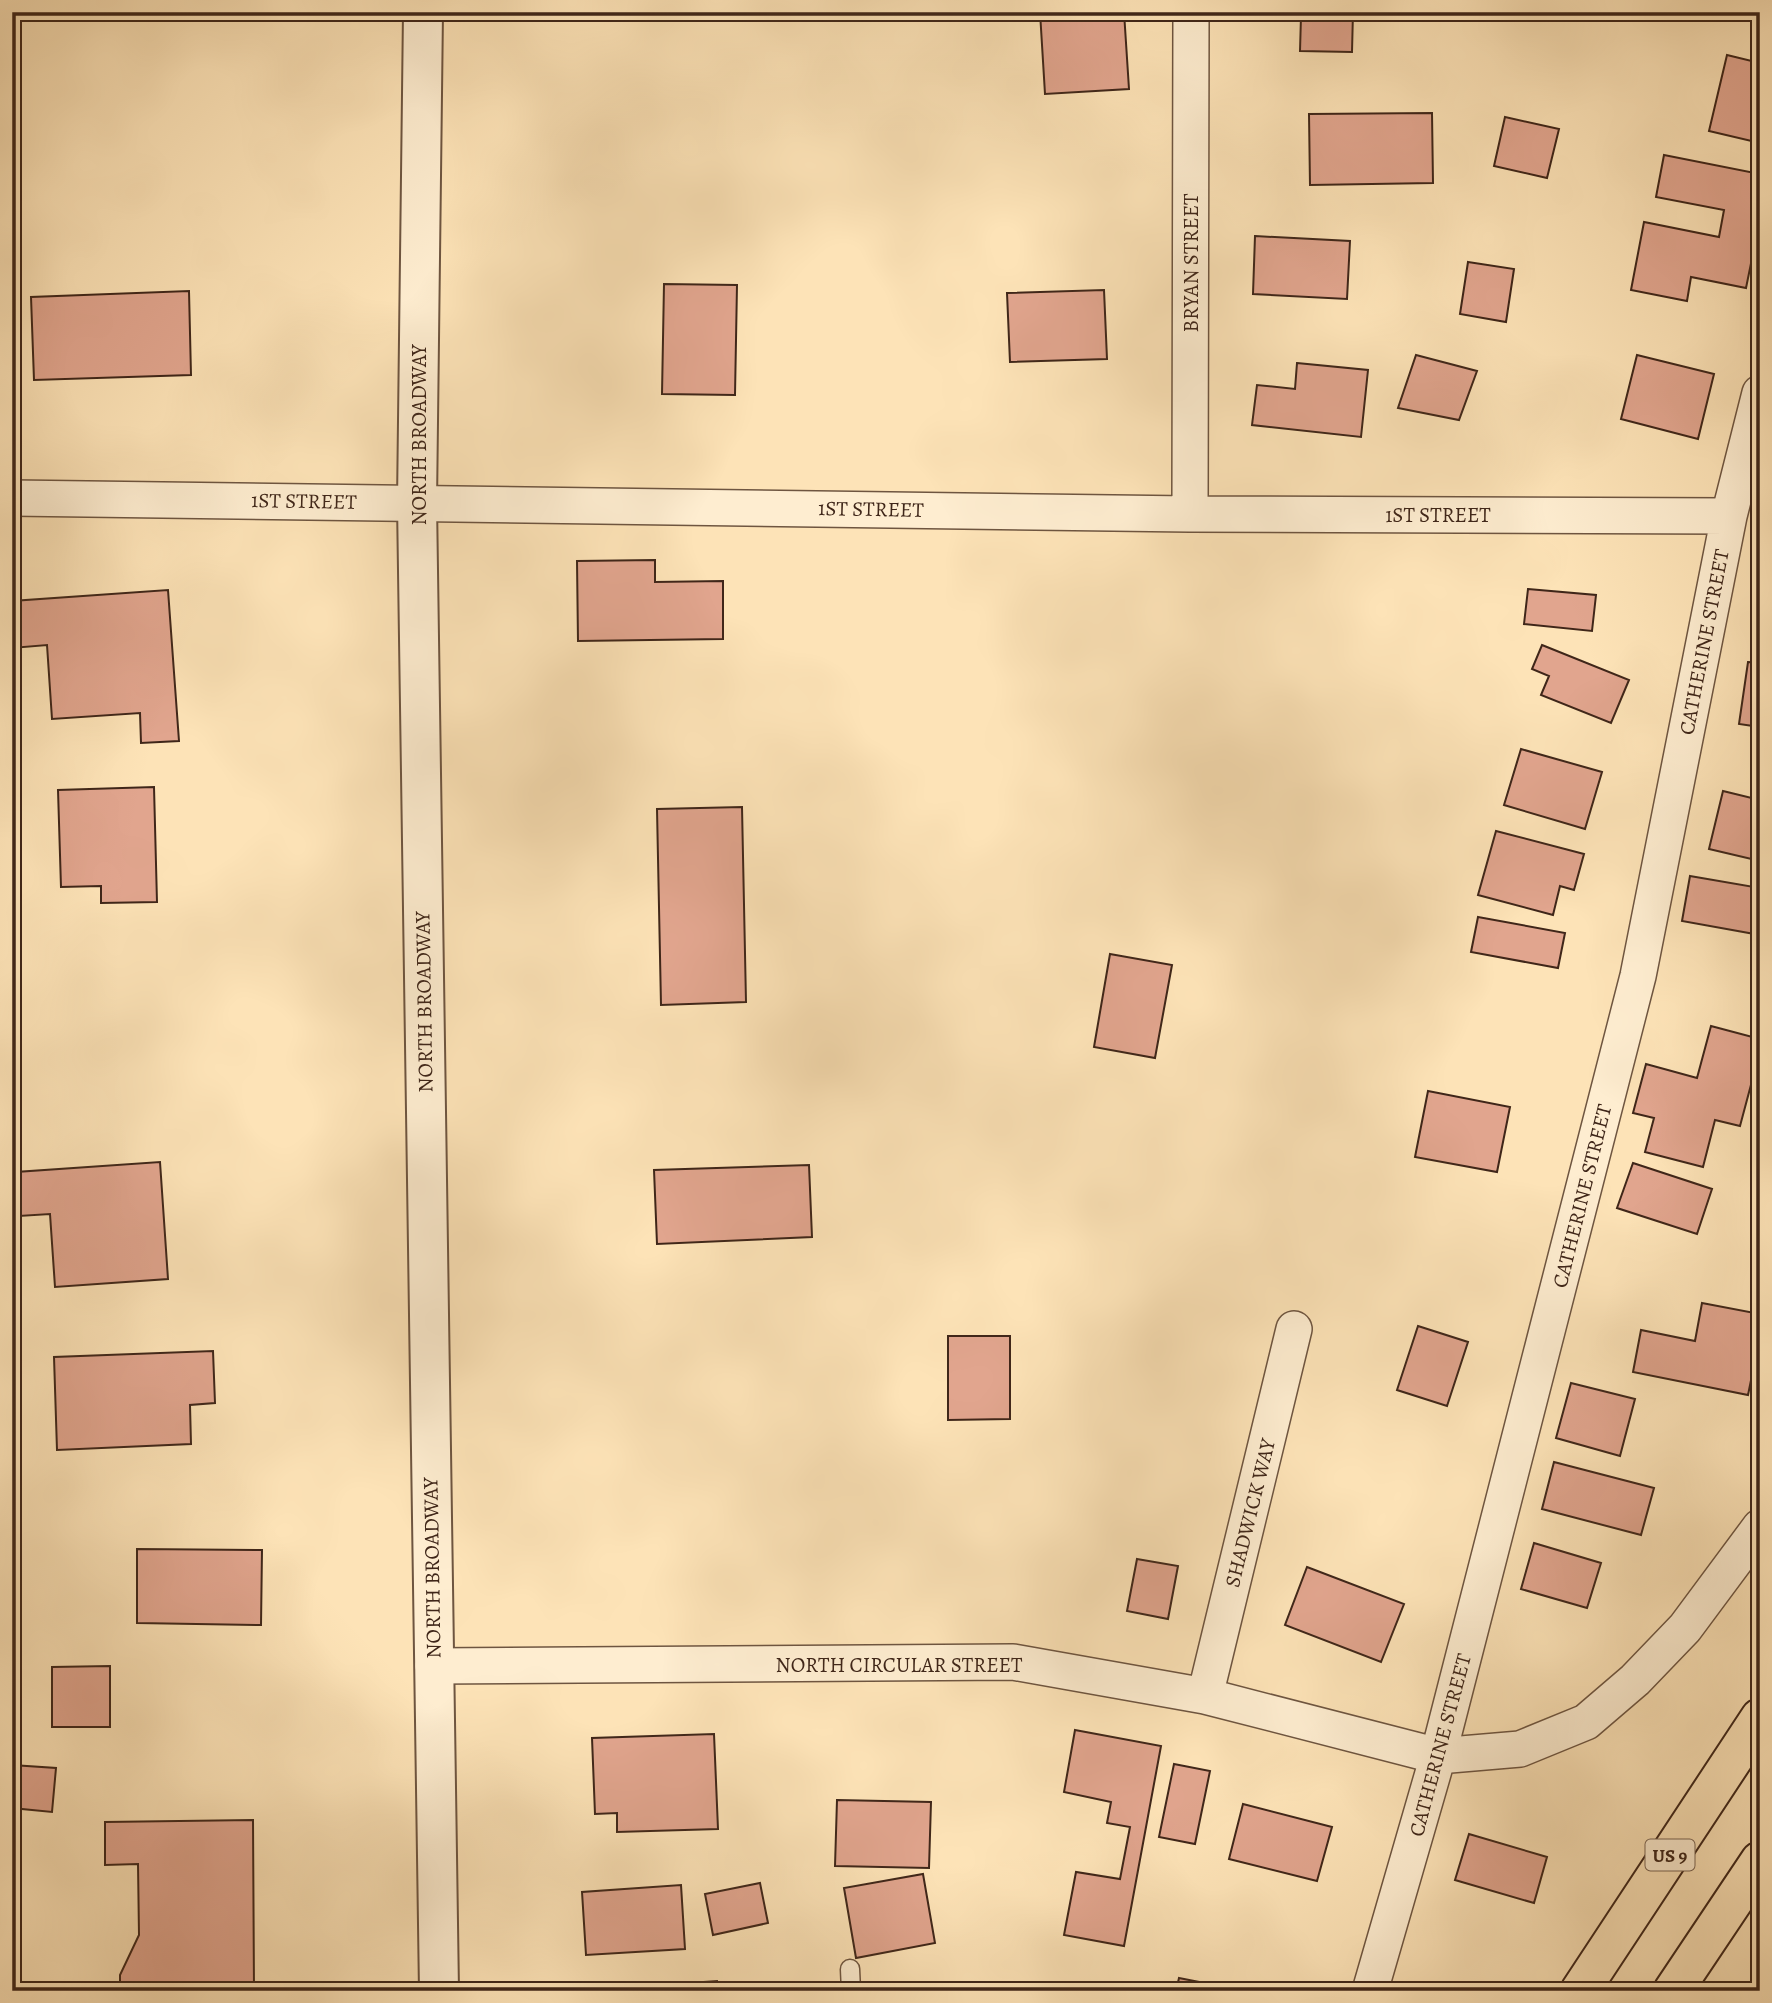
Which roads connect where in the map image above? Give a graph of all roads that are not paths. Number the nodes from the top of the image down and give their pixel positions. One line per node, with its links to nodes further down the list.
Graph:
1 (423, 12): 5 (street, NORTH BROADWAY)
2 (1191, 12): 6 (street, BRYAN STREET)
3 (1760, 393): 7 (street, CATHERINE STREET)
4 (12, 498): 5 (street, 1ST STREET)
5 (418, 503): 6 (street, 1ST STREET); 10 (street, NORTH BROADWAY)
6 (1190, 514): 7 (street, 1ST STREET)
7 (1729, 516): 13 (street, CATHERINE STREET)
8 (1294, 1329): 11 (street, SHADWICK WAY)
9 (1760, 1527): 13 (street, NORTH CIRCULAR STREET)
10 (433, 1666): 11 (street, NORTH CIRCULAR STREET); 16 (street, NORTH BROADWAY)
11 (1205, 1696): 13 (street, NORTH CIRCULAR STREET)
12 (1760, 1718): 19 (highway, US 9)
13 (1438, 1756): 18 (street, CATHERINE STREET)
14 (1760, 1861): 20 (highway)
15 (850, 1969): 17 (lane)
16 (439, 1991)
17 (851, 1991)
18 (1370, 1991)
19 (1580, 1991)
20 (1673, 1991)

